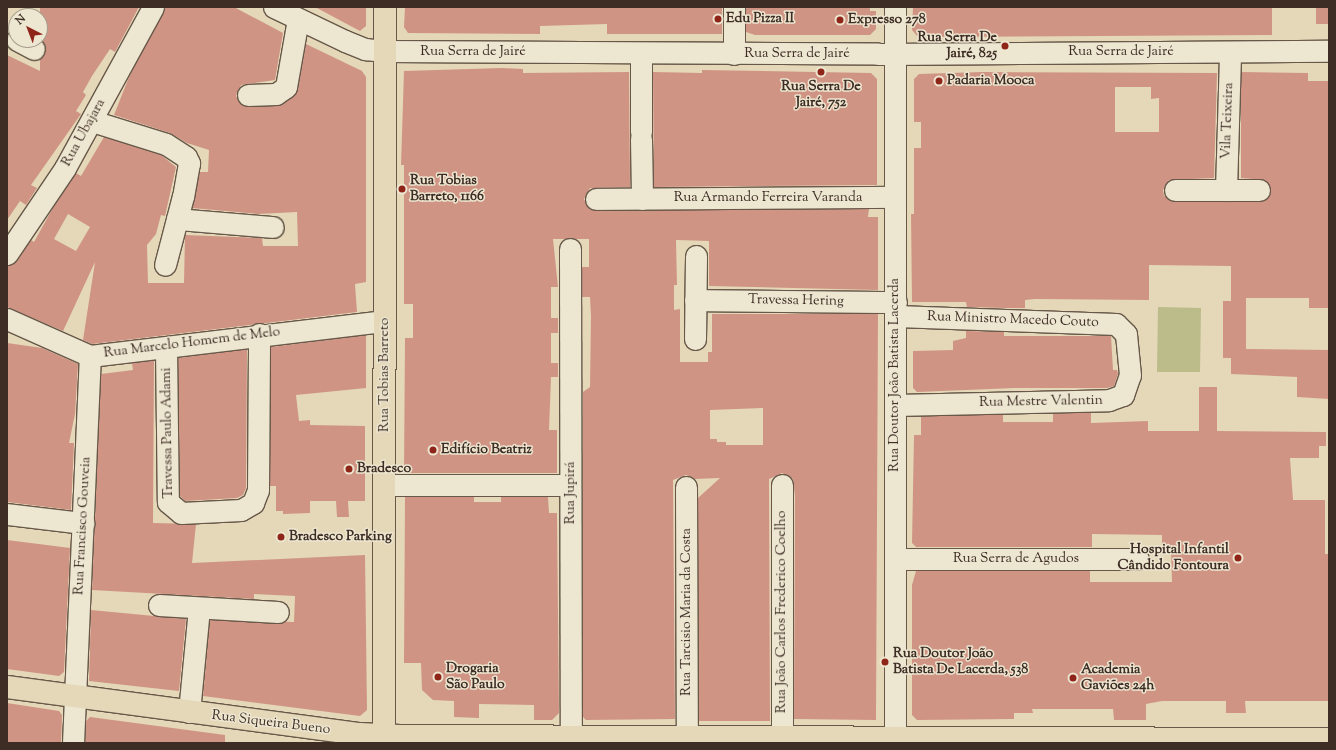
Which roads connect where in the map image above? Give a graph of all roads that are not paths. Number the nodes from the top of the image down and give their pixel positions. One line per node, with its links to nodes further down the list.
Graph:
1 (153, 7): 14 (street, Rua Ubajara)
2 (274, 7): 6 (street, Rua Serra de Jairé)
3 (385, 7): 7 (main road, Rua Tobias Barreto)
4 (734, 7): 11 (street)
5 (895, 7): 12 (street, Rua Doutor João Batista Lacerda)
6 (298, 19): 7 (street, Rua Serra de Jairé); 13 (street)
7 (385, 51): 10 (street, Rua Serra de Jairé); 30 (main road, Rua Tobias Barreto)
8 (1329, 51): 9 (street, Rua Serra de Jairé)
9 (1230, 52): 12 (street, Rua Serra de Jairé); 16 (street, Vila Teixeira)
10 (641, 54): 11 (street, Rua Serra de Jairé); 20 (street)
11 (734, 54): 12 (street, Rua Serra de Jairé)
12 (895, 54): 18 (street, Rua Doutor João Batista Lacerda)
13 (248, 95)
14 (92, 121): 21 (street); 24 (street, Rua Ubajara)
15 (1175, 190): 16 (street)
16 (1226, 190): 17 (street)
17 (1259, 190)
18 (895, 197): 20 (street, Rua Armando Ferreira Varanda); 28 (street, Rua Doutor João Batista Lacerda)
19 (596, 199): 20 (street, Rua Armando Ferreira Varanda)
20 (642, 199)
21 (177, 219): 22 (street); 26 (street)
22 (273, 227)
23 (570, 249): 38 (street, Rua Jupirá)
24 (7, 254)
25 (696, 256): 27 (street)
26 (165, 265)
27 (695, 300): 28 (street, Travessa Hering); 33 (street)
28 (896, 309): 32 (street, Rua Ministro Macedo Couto); 36 (street, Rua Doutor João Batista Lacerda)
29 (7, 319): 35 (street, Rua Marcelo Homem de Melo)
30 (385, 321): 31 (street, Rua Marcelo Homem de Melo); 37 (main road, Rua Tobias Barreto)
31 (259, 334): 34 (street, Rua Marcelo Homem de Melo); 34 (street, Travessa Paulo Adami)
32 (1126, 334): 36 (street, Rua Mestre Valentin)
33 (695, 339)
34 (166, 348): 35 (street, Rua Marcelo Homem de Melo)
35 (90, 356): 42 (street, Rua Francisco Gouveia)
36 (895, 405): 43 (street, Rua Doutor João Batista Lacerda)
37 (385, 485): 38 (street); 54 (main road, Rua Tobias Barreto)
38 (570, 485): 51 (street, Rua Jupirá)
39 (782, 485): 53 (street, Rua João Carlos Frederico Coelho)
40 (686, 487): 52 (street, Rua Tarcisio Maria da Costa)
41 (7, 514): 42 (street)
42 (83, 523): 49 (street, Rua Francisco Gouveia)
43 (895, 559): 44 (street, Rua Serra de Agudos); 56 (street, Rua Doutor João Batista Lacerda)
44 (1138, 559)
45 (159, 605): 46 (street)
46 (199, 608): 47 (street); 50 (street)
47 (278, 612)
48 (7, 687): 49 (main road, Rua Siqueira Bueno)
49 (74, 697): 50 (main road, Rua Siqueira Bueno); 59 (street, Rua Francisco Gouveia)
50 (189, 712): 54 (main road, Rua Siqueira Bueno)
51 (571, 736): 52 (main road, Rua Siqueira Bueno); 54 (main road, Rua Siqueira Bueno)
52 (687, 738): 53 (main road, Rua Siqueira Bueno)
53 (782, 738): 56 (main road, Rua Siqueira Bueno)
54 (384, 739)
55 (1329, 739): 58 (main road, Rua Siqueira Bueno)
56 (895, 741): 57 (main road, Rua Siqueira Bueno)
57 (1062, 741): 58 (main road, Rua Siqueira Bueno)
58 (1235, 741)
59 (73, 743)

